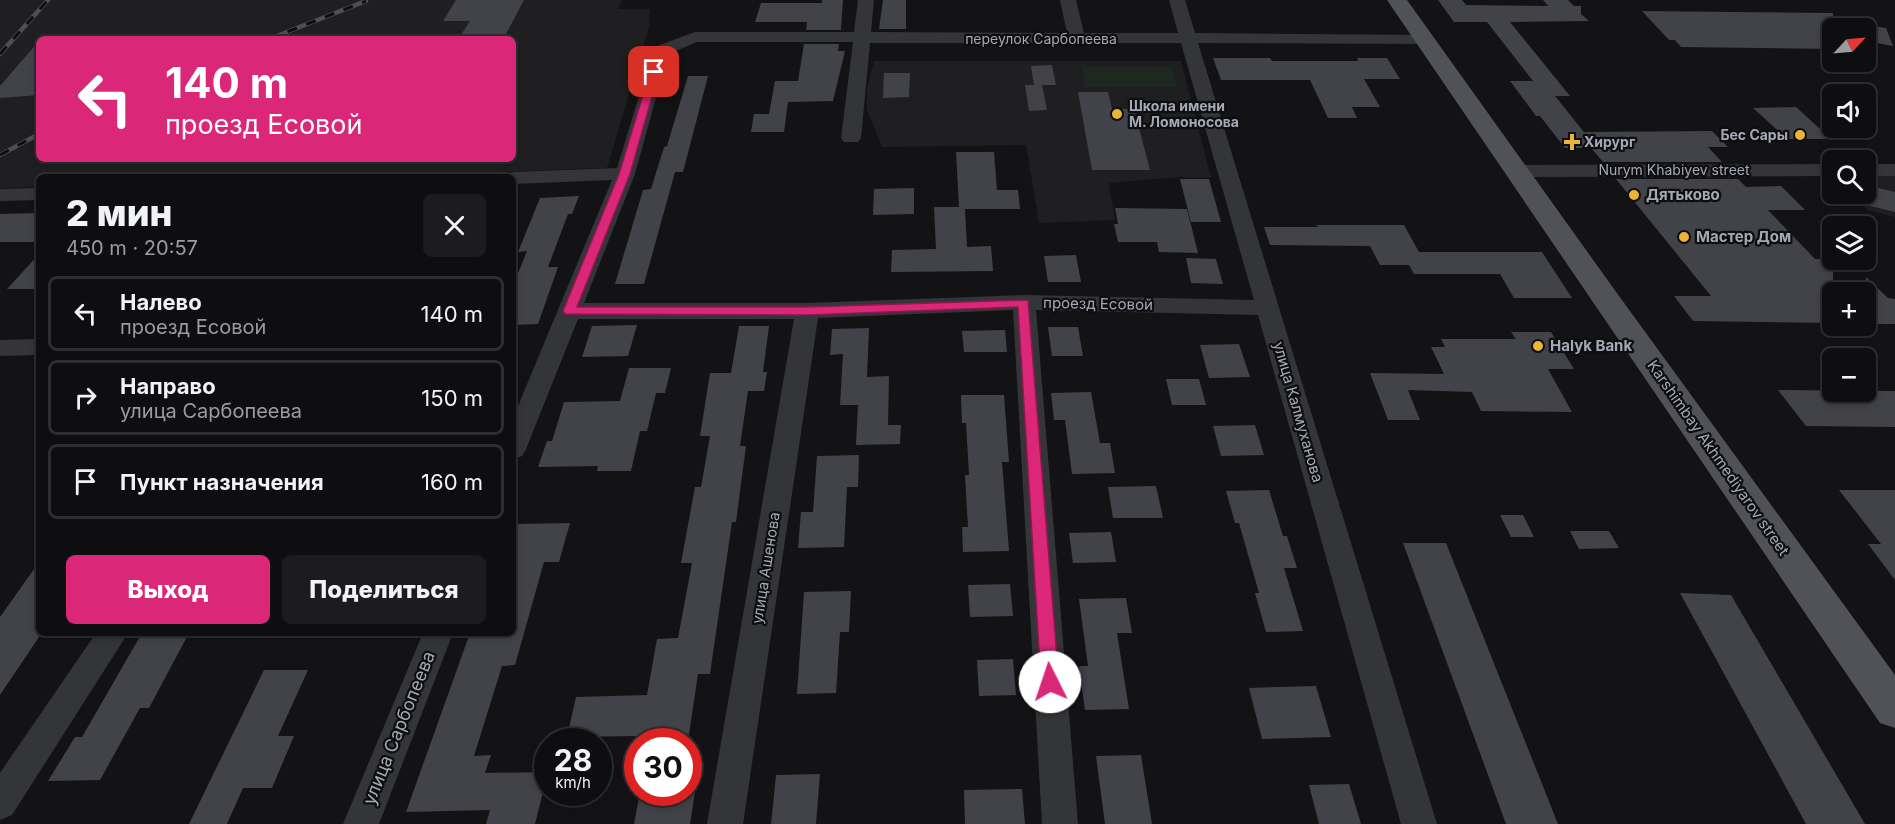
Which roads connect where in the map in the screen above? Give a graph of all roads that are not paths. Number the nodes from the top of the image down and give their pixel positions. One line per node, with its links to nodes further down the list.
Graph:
1 (866, 0): 5 (street)
2 (1068, 0): 6 (street)
3 (1177, 0): 7 (street, улица Калмуханова)
4 (1397, 0): 8 (main road, Karshimbay Akhmediyarov street)
5 (860, 38): 6 (street, переулок Сарбопеева); 9 (street); 14 (street, переулок Сарбопеева)
6 (1077, 39): 7 (street, переулок Сарбопеева)
7 (1189, 39): 8 (street, переулок Сарбопеева); 19 (street, улица Калмуханова)
8 (1424, 39): 13 (main road, Karshimbay Akhmediyarov street)
9 (851, 138)
10 (1822, 170): 13 (street, Nurym Khabiyev street)
11 (1876, 170): 12 (street)
12 (1895, 170)
13 (1516, 171): 27 (main road, Karshimbay Akhmediyarov street)
14 (625, 174): 15 (street); 20 (street)
15 (516, 178)
16 (36, 194): 17 (street)
17 (0, 195)
18 (1024, 302): 19 (street, проезд Есовой); 21 (street, проезд Есовой); 31 (street)
19 (1267, 308): 32 (street, улица Калмуханова)
20 (569, 311): 21 (street, проезд Есовой); 24 (street)
21 (807, 311): 30 (street, улица Ашенова)
22 (36, 347): 23 (street)
23 (0, 348)
24 (516, 442)
25 (111, 636): 28 (street)
26 (437, 636): 29 (street, улица Сарбопеева)
27 (1895, 709)
28 (0, 802)
29 (361, 824)
30 (725, 824)
31 (1060, 824)
32 (1419, 824)

